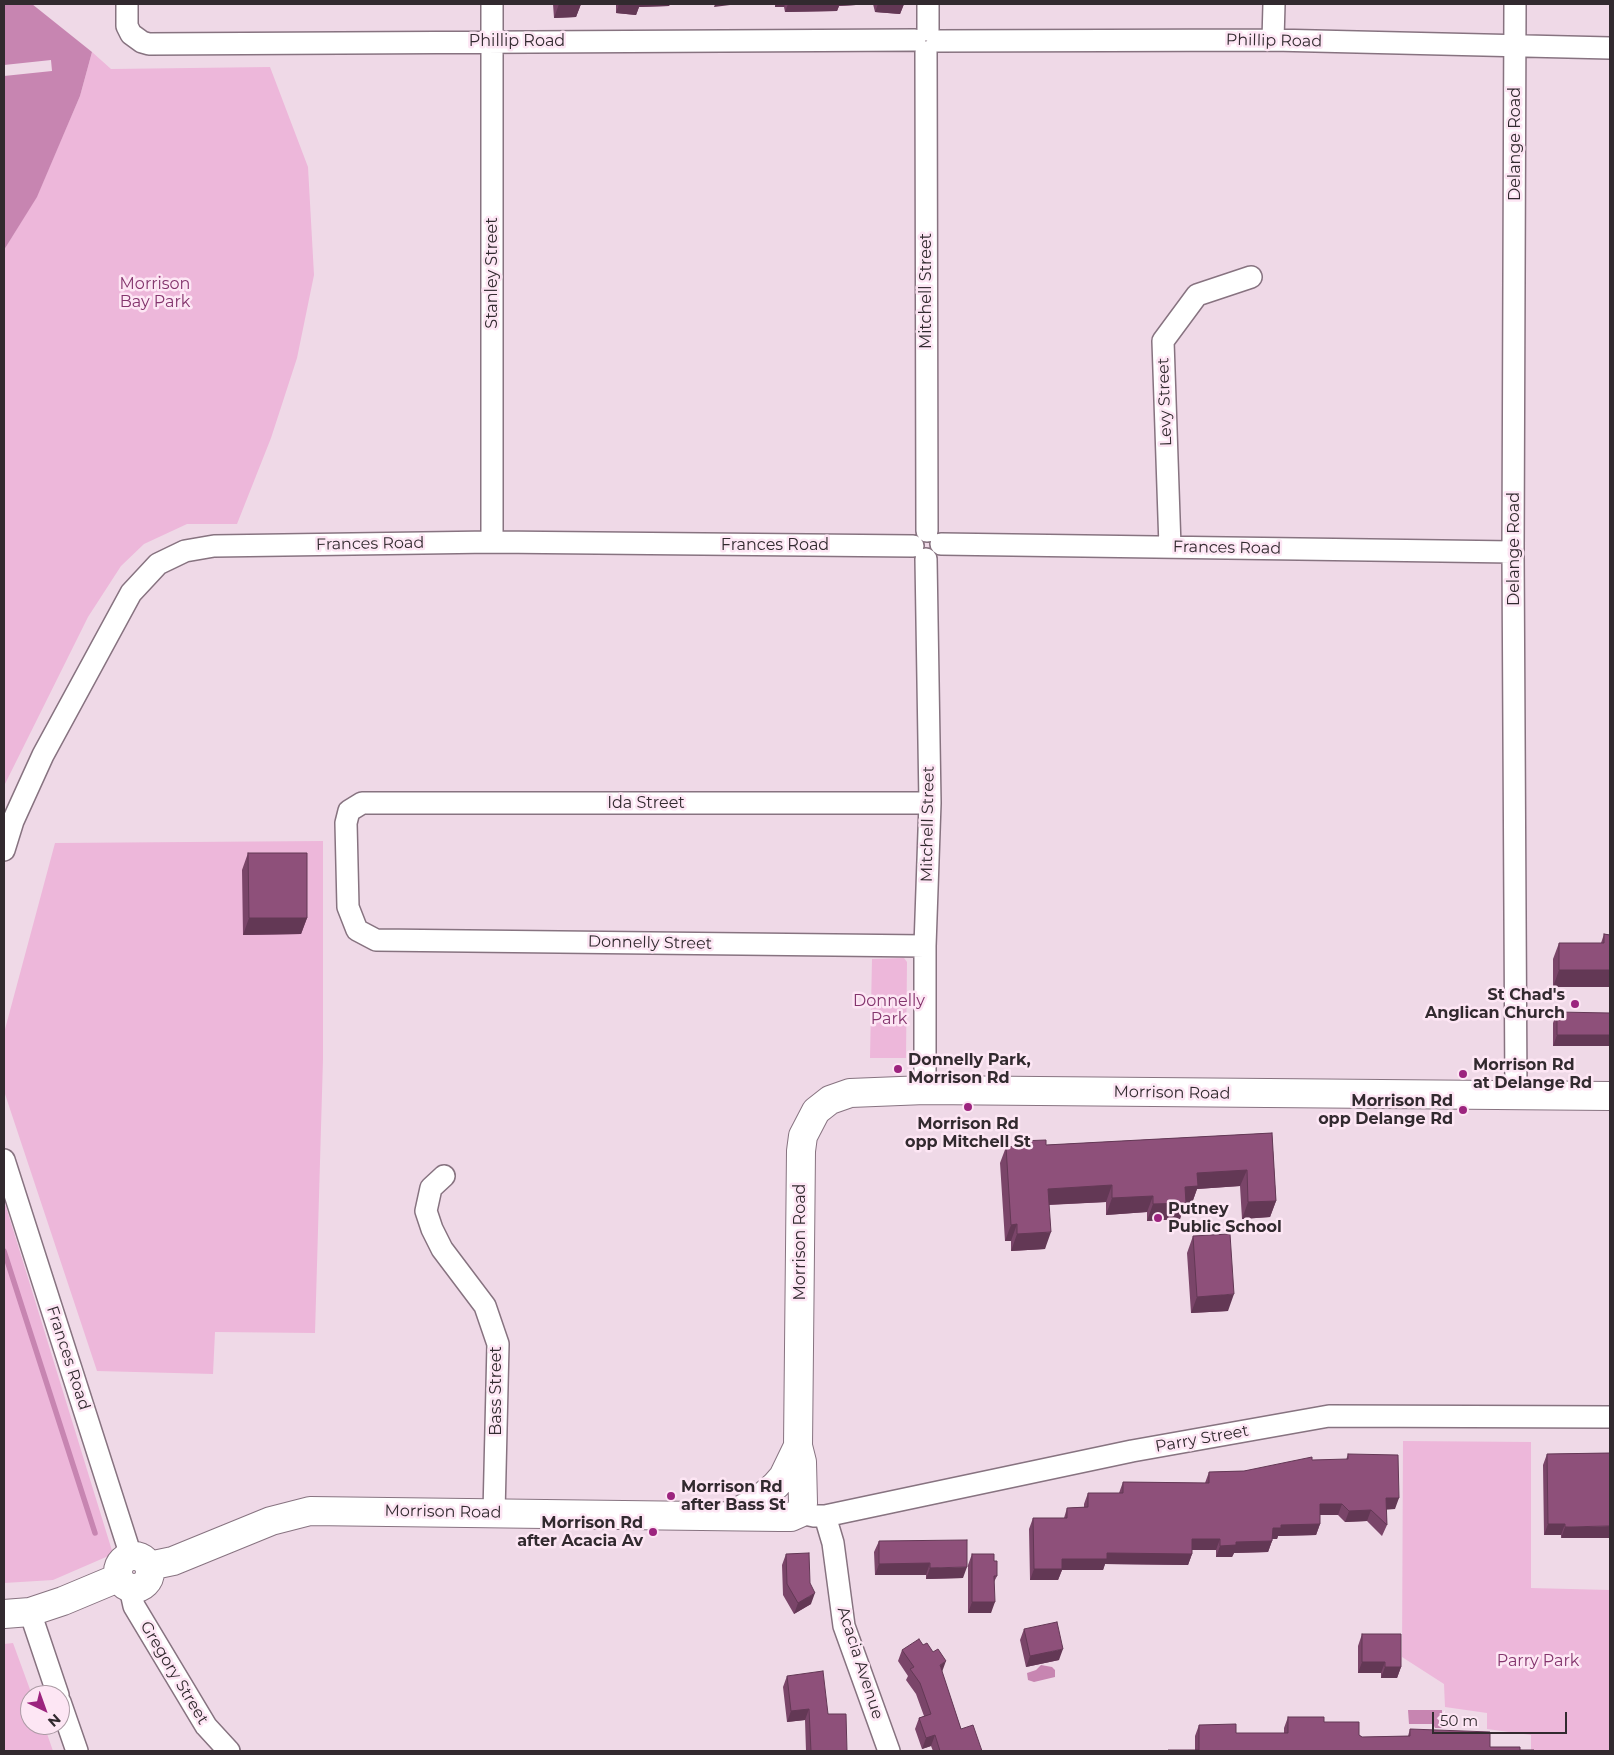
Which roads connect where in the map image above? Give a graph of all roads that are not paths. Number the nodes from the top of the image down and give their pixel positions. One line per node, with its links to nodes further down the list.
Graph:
1 (127, 4): 8 (street, Phillip Road)
2 (492, 4): 8 (street, Stanley Street)
3 (928, 4): 7 (street, Mitchell Street)
4 (1274, 4): 6 (street)
5 (1515, 4): 9 (street, Delange Road)
6 (1273, 40): 7 (street, Phillip Road); 9 (street, Phillip Road)
7 (927, 41): 8 (street, Phillip Road); 13 (street, Mitchell Street)
8 (492, 42): 12 (street, Stanley Street)
9 (1516, 46): 10 (street, Phillip Road); 15 (street, Delange Road)
10 (1610, 48)
11 (1251, 277): 14 (street, Levy Street)
12 (492, 542): 13 (street, Frances Road); 17 (street, Frances Road)
13 (927, 545): 14 (street, Frances Road); 16 (street, Mitchell Street)
14 (1170, 547): 15 (street, Frances Road)
15 (1513, 552): 21 (street, Delange Road)
16 (930, 803): 18 (street, Ida Street); 19 (street, Mitchell Street)
17 (4, 850)
18 (376, 940): 19 (street, Donnelly Street)
19 (925, 946): 20 (street, Mitchell Street)
20 (925, 1090): 21 (street, Morrison Road); 26 (street, Morrison Road)
21 (1516, 1094): 22 (street, Morrison Road)
22 (1610, 1096)
23 (4, 1160): 30 (street, Frances Road)
24 (444, 1176): 27 (street, Bass Street)
25 (1610, 1416): 28 (street, Parry Street)
26 (798, 1446): 28 (street, Morrison Road); 29 (street)
27 (494, 1513): 29 (street, Morrison Road); 30 (street, Morrison Road)
28 (812, 1514): 29 (street, Morrison Road); 37 (street, Acacia Avenue)
29 (729, 1516)
30 (132, 1572): 31 (street, Morrison Road); 36 (street, Gregory Street)
31 (30, 1612): 32 (street, Morrison Road); 33 (street)
32 (4, 1614)
33 (55, 1685)
34 (70, 1733): 35 (street)
35 (76, 1751)
36 (229, 1751)
37 (889, 1751)

